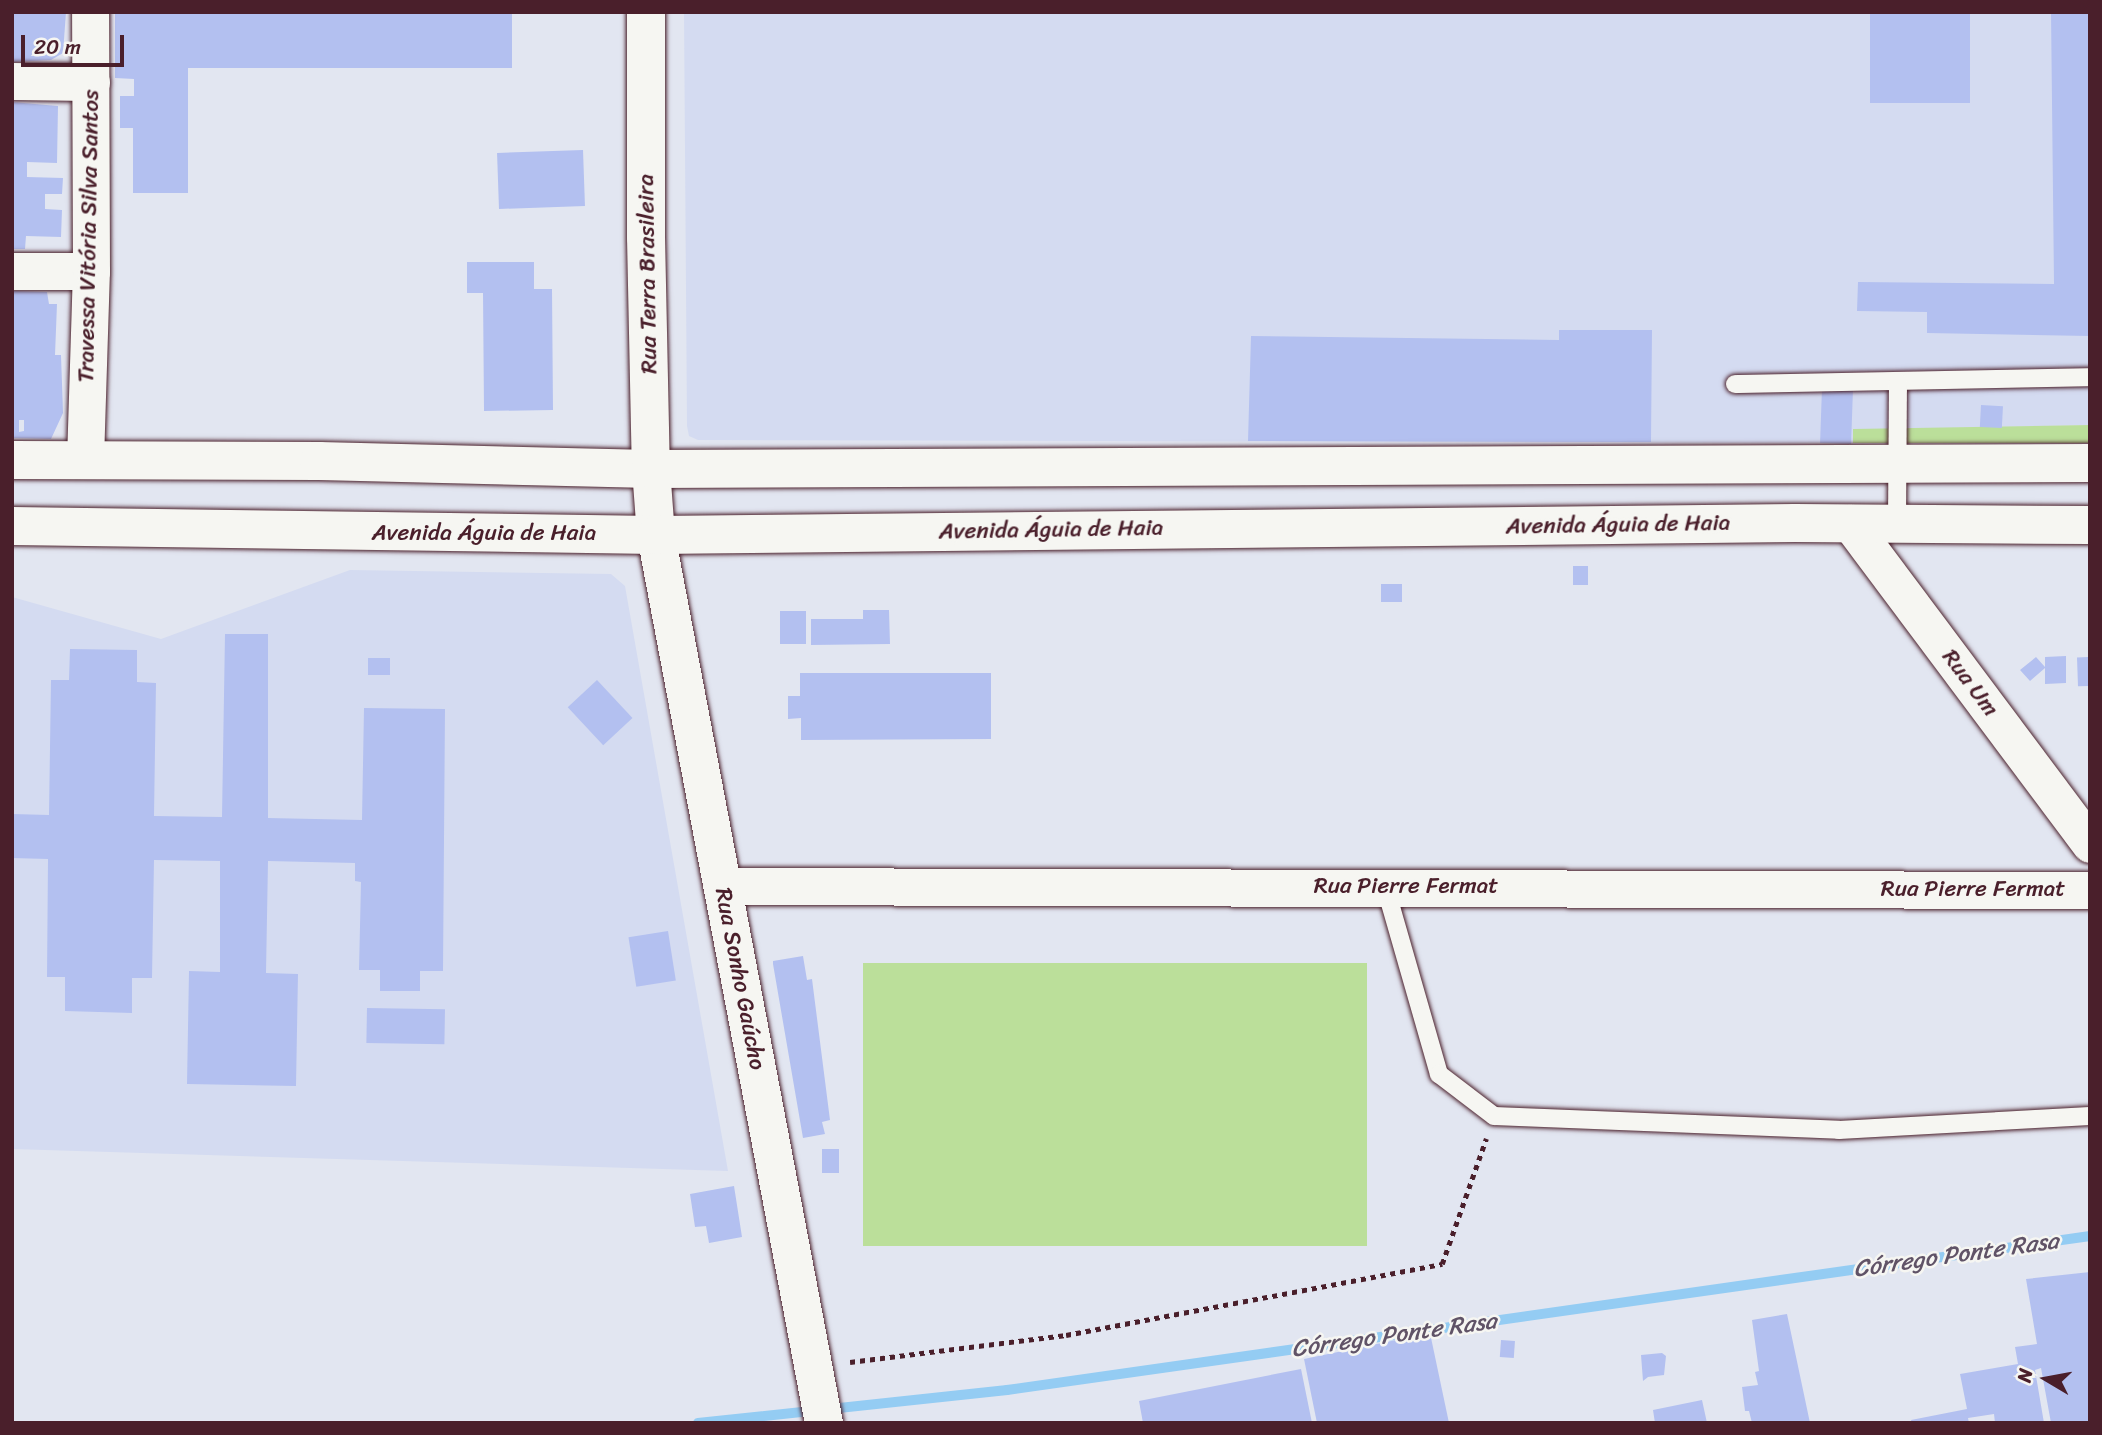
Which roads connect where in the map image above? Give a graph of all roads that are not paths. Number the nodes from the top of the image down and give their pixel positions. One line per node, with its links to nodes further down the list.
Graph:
1 (90, 12): 4 (street, Travessa Vitória Silva Santos)
2 (646, 12): 15 (main road, Rua Terra Brasileira)
3 (12, 81): 4 (street)
4 (91, 82): 6 (street, Travessa Vitória Silva Santos)
5 (12, 271): 6 (street)
6 (90, 271): 11 (street, Travessa Vitória Silva Santos)
7 (2090, 377): 8 (lane)
8 (1898, 382): 9 (lane); 12 (lane)
9 (1735, 384)
10 (12, 460): 11 (main road)
11 (85, 460): 15 (main road)
12 (1898, 462): 13 (main road); 15 (main road); 17 (lane)
13 (2023, 462): 14 (main road); 18 (main road)
14 (2090, 463)
15 (651, 469): 21 (main road, Rua Terra Brasileira)
16 (1850, 523): 17 (main road, Avenida Águia de Haia); 21 (main road, Avenida Águia de Haia); 22 (street, Rua Um)
17 (1897, 523): 18 (main road, Avenida Águia de Haia)
18 (1988, 523): 19 (main road, Avenida Águia de Haia)
19 (2090, 525)
20 (12, 526): 21 (main road, Avenida Águia de Haia)
21 (656, 535): 23 (main road, Rua Sonho Gaúcho)
22 (2090, 844)
23 (722, 886): 24 (street, Rua Pierre Fermat); 27 (main road, Rua Sonho Gaúcho)
24 (1385, 886): 25 (street, Rua Pierre Fermat); 26 (lane)
25 (2090, 890)
26 (2090, 1116)
27 (824, 1423)

